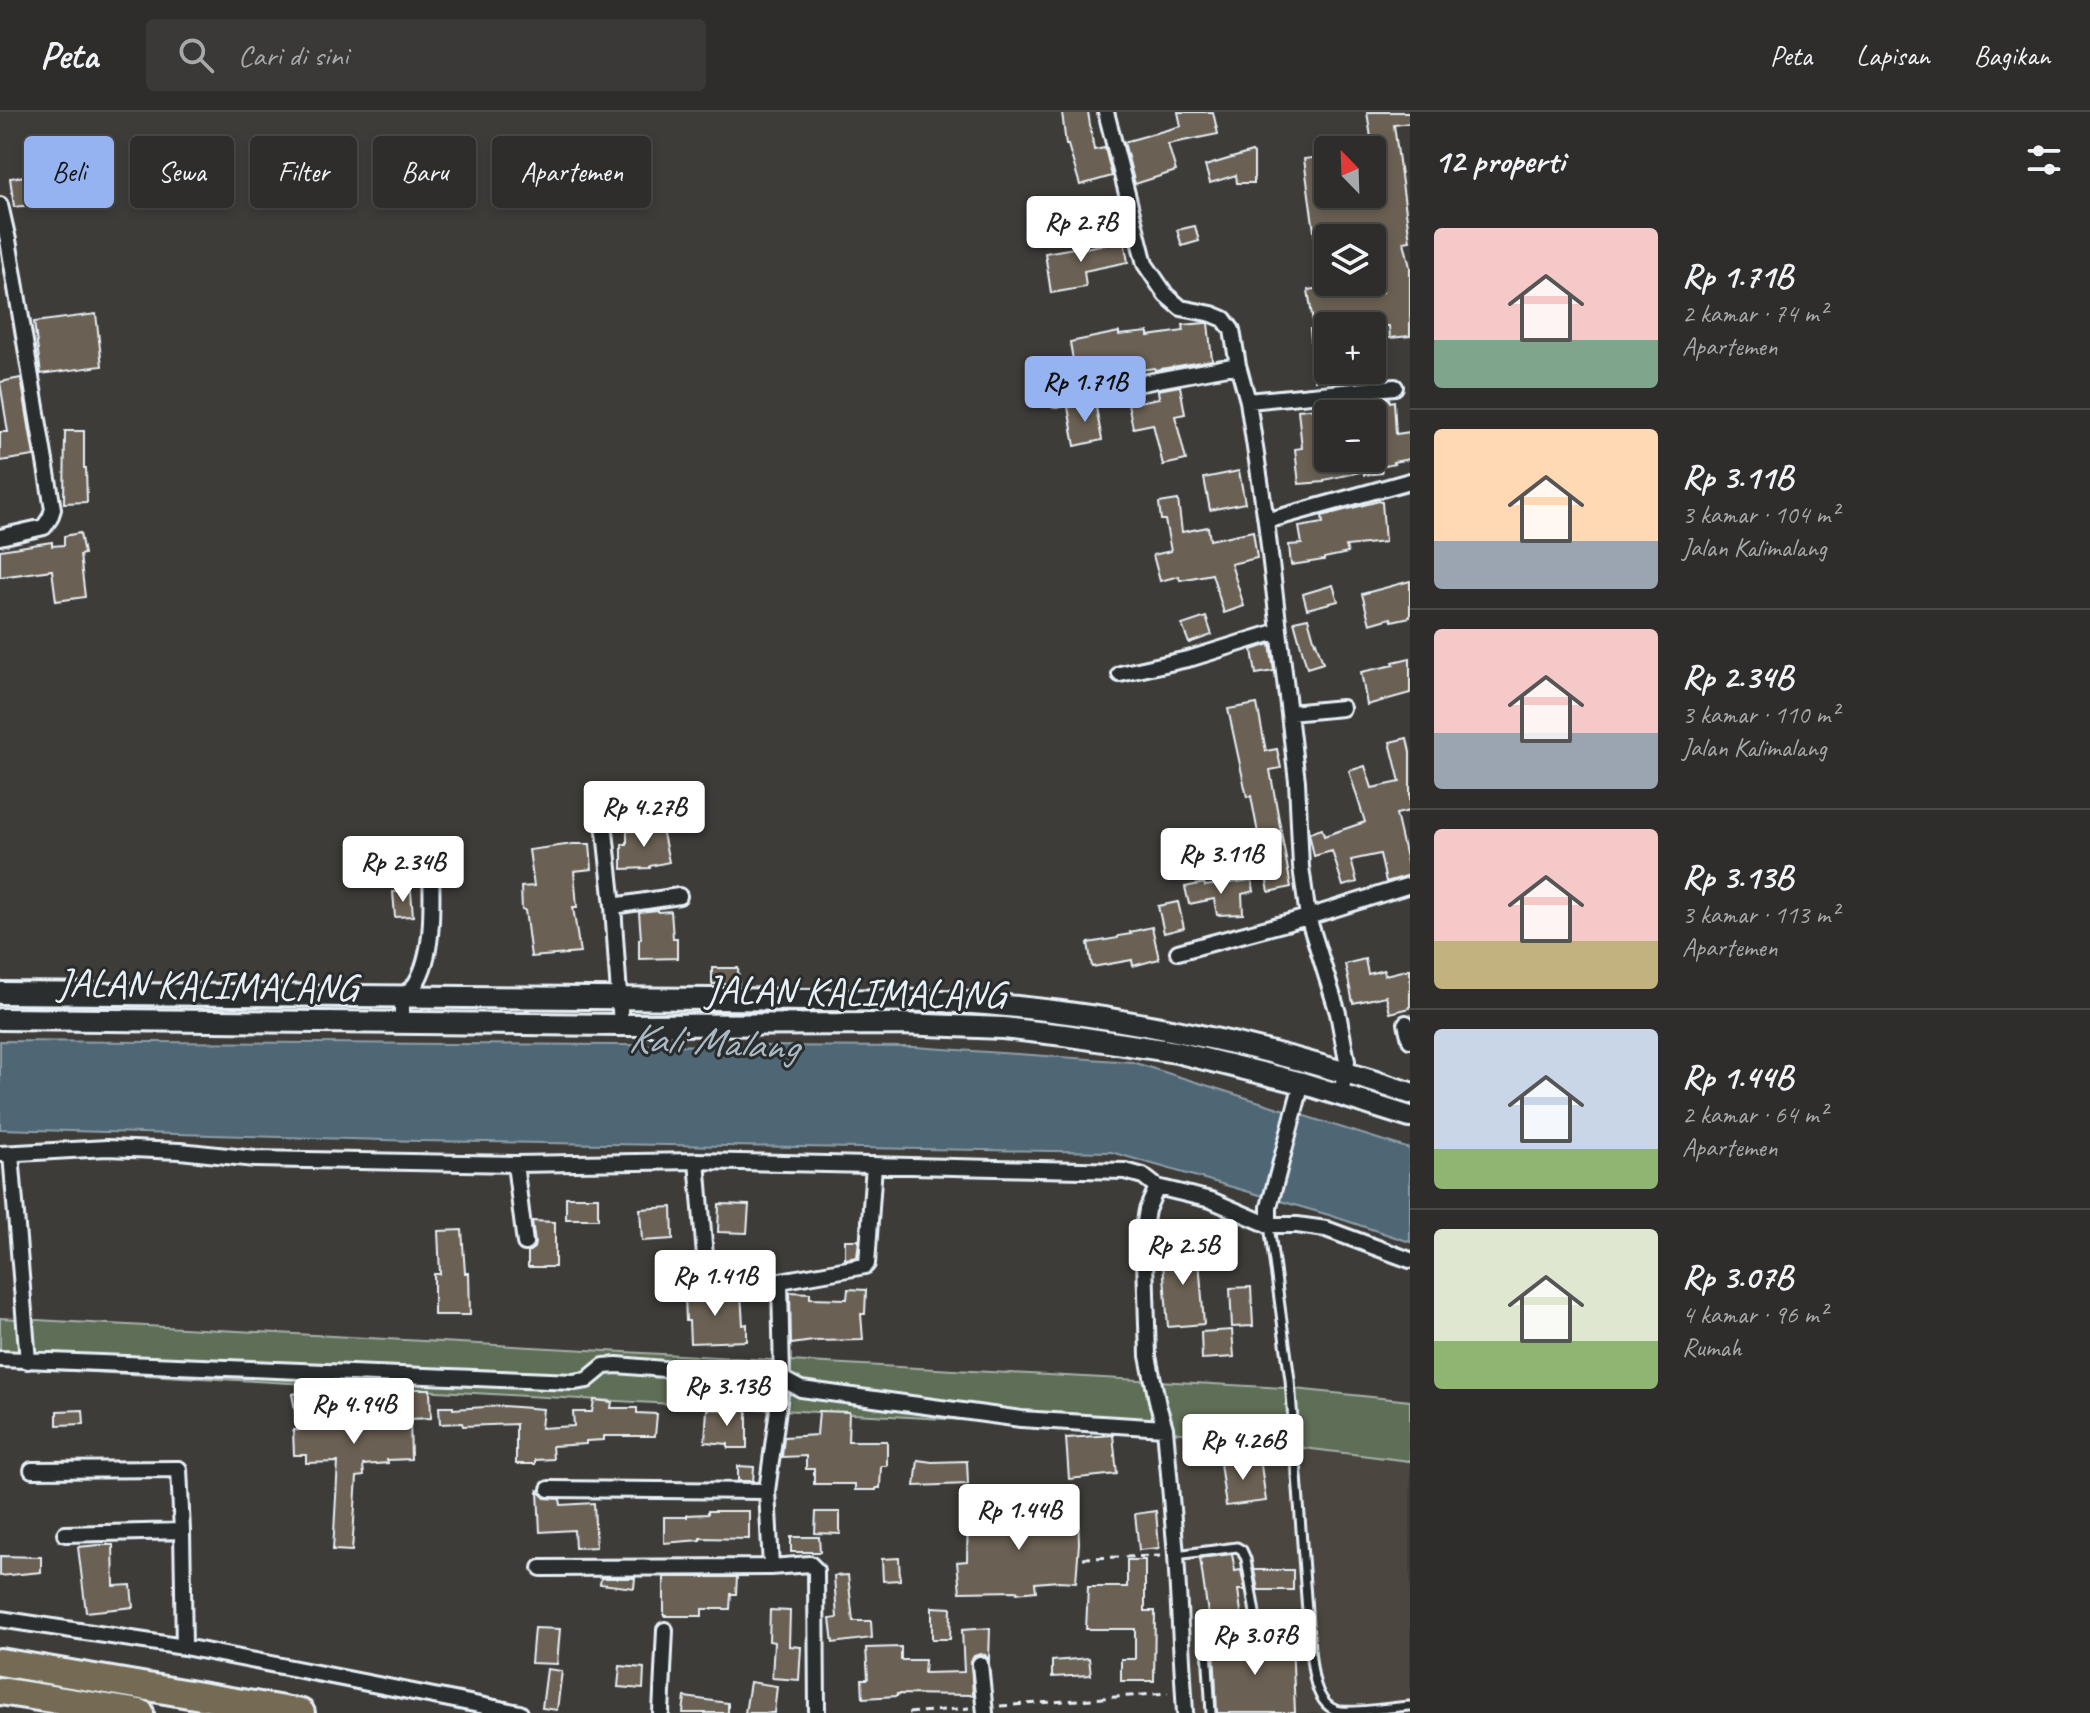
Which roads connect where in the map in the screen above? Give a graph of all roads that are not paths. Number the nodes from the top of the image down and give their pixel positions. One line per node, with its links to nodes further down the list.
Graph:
1 (1106, 112): 3 (street)
2 (0, 205): 9 (street)
3 (1238, 365): 5 (street); 6 (street)
4 (1395, 387): 6 (street)
5 (1056, 399)
6 (1248, 401): 8 (street)
7 (1410, 481): 8 (street)
8 (1266, 521): 10 (street)
9 (0, 537)
10 (1279, 631): 11 (street); 13 (street)
11 (1120, 674)
12 (1342, 708): 13 (street)
13 (1289, 713): 19 (street)
14 (603, 813): 18 (street)
15 (431, 858): 22 (street)
16 (1410, 885): 19 (street)
17 (679, 896): 18 (street)
18 (613, 906): 23 (street)
19 (1308, 917): 20 (street); 29 (street)
20 (1178, 952)
21 (0, 993): 22 (main road, JALAN KALIMALANG)
22 (402, 996): 23 (main road, JALAN KALIMALANG); 25 (street)
23 (619, 998): 27 (street); 29 (main road, JALAN KALIMALANG)
24 (0, 1019): 25 (main road, JALAN KALIMALANG)
25 (402, 1023): 27 (main road, JALAN KALIMALANG)
26 (1406, 1023): 28 (street)
27 (621, 1025): 30 (main road, JALAN KALIMALANG)
28 (1410, 1040)
29 (1344, 1071): 31 (main road, JALAN KALIMALANG); 32 (street)
30 (1302, 1083): 32 (main road, JALAN KALIMALANG); 39 (street)
31 (1410, 1093)
32 (1341, 1095): 33 (main road, JALAN KALIMALANG)
33 (1410, 1117)
34 (5, 1154): 36 (street); 44 (street)
35 (697, 1161): 36 (street); 37 (street); 42 (street)
36 (515, 1164): 40 (street)
37 (874, 1165): 38 (street); 42 (street)
38 (1157, 1187): 39 (street); 46 (street)
39 (1269, 1225): 41 (street); 56 (lane)
40 (525, 1243)
41 (1410, 1260)
42 (780, 1281): 45 (street)
43 (0, 1359): 44 (street)
44 (28, 1361): 45 (street)
45 (782, 1379): 46 (street); 49 (street)
46 (1165, 1428): 52 (street)
47 (32, 1470): 50 (street)
48 (549, 1489): 49 (street)
49 (767, 1491): 53 (street)
50 (182, 1531): 51 (street); 59 (street)
51 (65, 1534)
52 (1176, 1555): 58 (lane); 72 (street)
53 (771, 1567): 54 (street); 71 (street)
54 (541, 1568)
55 (0, 1619): 59 (street)
56 (1308, 1625): 58 (lane); 64 (lane)
57 (665, 1630): 70 (street)
58 (1258, 1631): 73 (lane)
59 (184, 1647): 69 (street)
60 (0, 1662): 68 (highway)
61 (980, 1664): 65 (street)
62 (0, 1691): 67 (highway)
63 (0, 1705): 66 (highway)
64 (1410, 1706)
65 (984, 1710)
66 (44, 1713)
67 (140, 1713)
68 (301, 1713)
69 (520, 1713)
70 (661, 1713)
71 (817, 1713)
72 (1185, 1713)
73 (1211, 1713)

